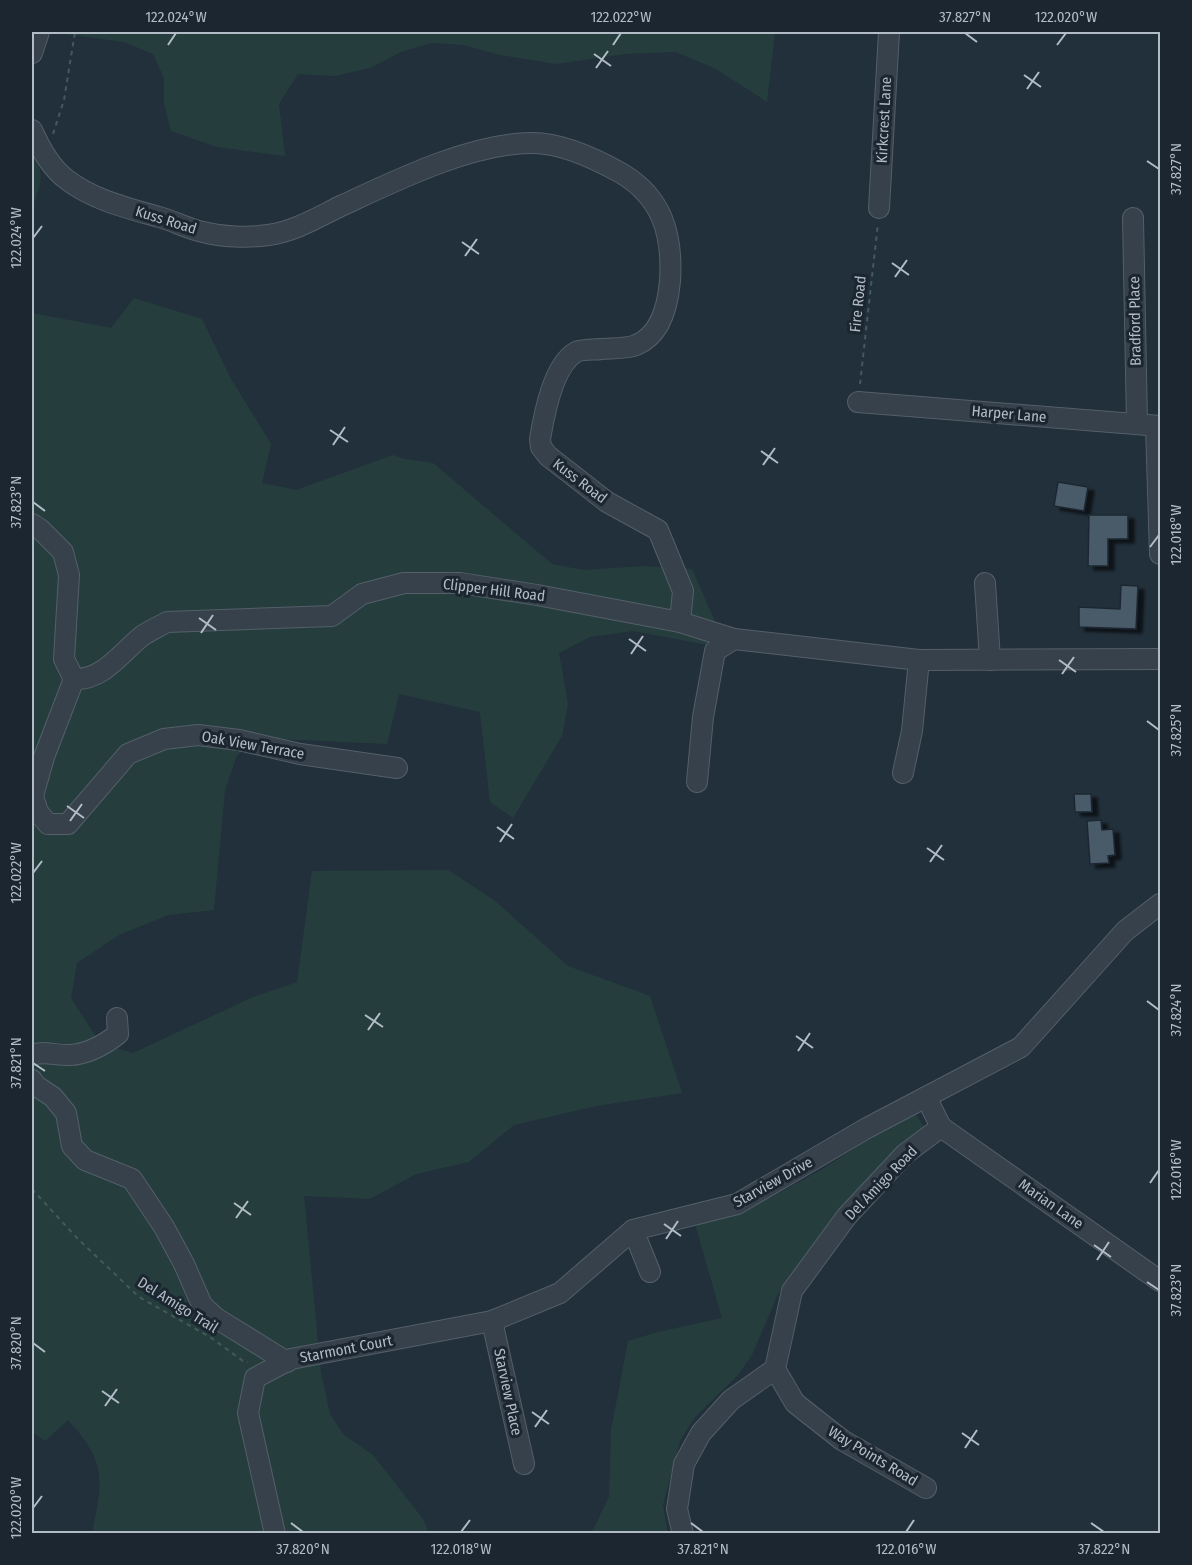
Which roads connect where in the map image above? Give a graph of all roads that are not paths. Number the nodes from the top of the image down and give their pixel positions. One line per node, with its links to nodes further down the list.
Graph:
1 (39, 32): 3 (street)
2 (889, 32): 5 (street, Kirkcrest Lane)
3 (32, 53)
4 (32, 130): 12 (street, Kuss Road)
5 (879, 208)
6 (1133, 218): 8 (street, Bradford Place)
7 (858, 402): 8 (street, Harper Lane)
8 (1151, 426): 10 (street, Bradford Place)
9 (32, 524): 17 (street)
10 (1161, 554)
11 (985, 584): 16 (street)
12 (680, 622): 13 (street); 17 (street, Clipper Hill Road)
13 (734, 639): 15 (street); 20 (street)
14 (1161, 659): 16 (street)
15 (919, 660): 16 (street); 19 (street)
16 (990, 660)
17 (74, 679): 18 (street, Oak View Terrace)
18 (397, 768)
19 (903, 772)
20 (697, 782)
21 (1161, 904): 25 (street)
22 (117, 1018): 23 (street)
23 (32, 1055)
24 (32, 1080): 31 (street)
25 (926, 1097): 26 (street); 27 (street, Starview Drive)
26 (941, 1127): 29 (street, Marian Lane); 32 (street, Del Amigo Road)
27 (633, 1230): 28 (street); 30 (street, Starview Drive)
28 (650, 1272)
29 (1161, 1281)
30 (492, 1321): 31 (street, Starmont Court); 33 (street, Starview Place)
31 (281, 1365): 35 (street)
32 (775, 1369): 34 (street, Way Points Road); 36 (street)
33 (524, 1464)
34 (926, 1488)
35 (275, 1533)
36 (683, 1533)

